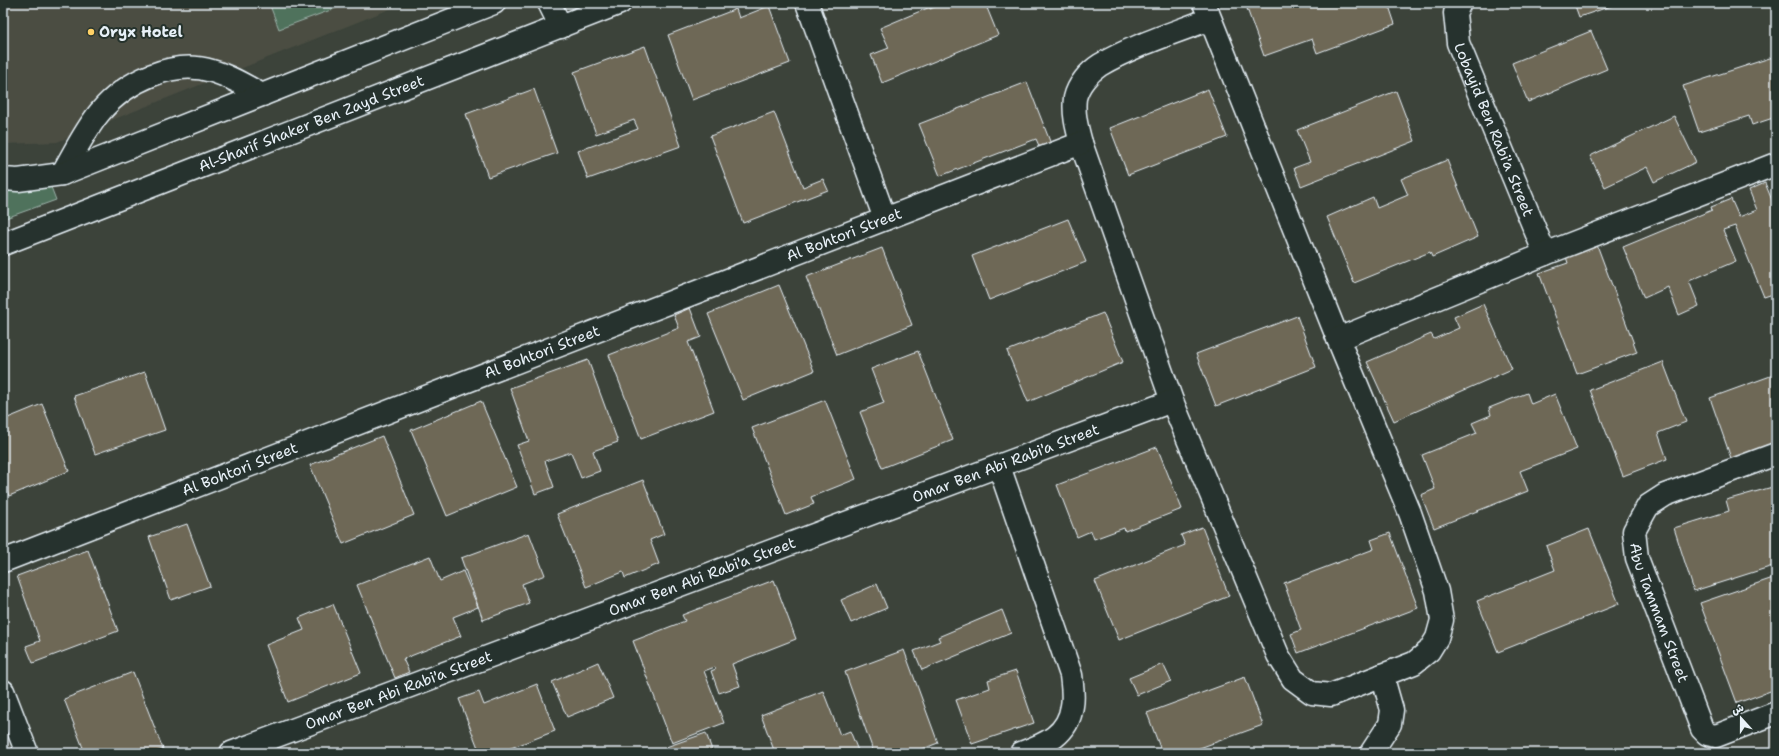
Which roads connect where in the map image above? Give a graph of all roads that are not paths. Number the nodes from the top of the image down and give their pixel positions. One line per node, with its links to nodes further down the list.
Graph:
1 (494, 3): 8 (street)
2 (549, 3): 7 (street)
3 (620, 3): 7 (street, Al-Sharif Shaker Ben Zayd Street)
4 (807, 3): 13 (street)
5 (1460, 3): 15 (street, Lobayid Ben Rabi'a Street)
6 (1207, 11): 9 (street); 16 (street)
7 (561, 27): 14 (street, Al-Sharif Shaker Ben Zayd Street)
8 (262, 95): 11 (street); 11 (street)
9 (1081, 143): 13 (street, Al Bohtori Street); 17 (street)
10 (1776, 164): 15 (street)
11 (62, 174): 12 (street)
12 (3, 179)
13 (885, 219): 20 (street, Al Bohtori Street)
14 (3, 244)
15 (1546, 254): 16 (street)
16 (1338, 340): 21 (street)
17 (1172, 401): 19 (street, Omar Ben Abi Rabi'a Street); 21 (street)
18 (1776, 454): 23 (street, Abu Tammam Street)
19 (999, 466): 25 (street, Omar Ben Abi Rabi'a Street); 26 (street)
20 (3, 561)
21 (1382, 675): 27 (street)
22 (3, 691): 24 (street)
23 (1776, 713)
24 (27, 753)
25 (231, 753)
26 (1021, 753)
27 (1371, 753)

